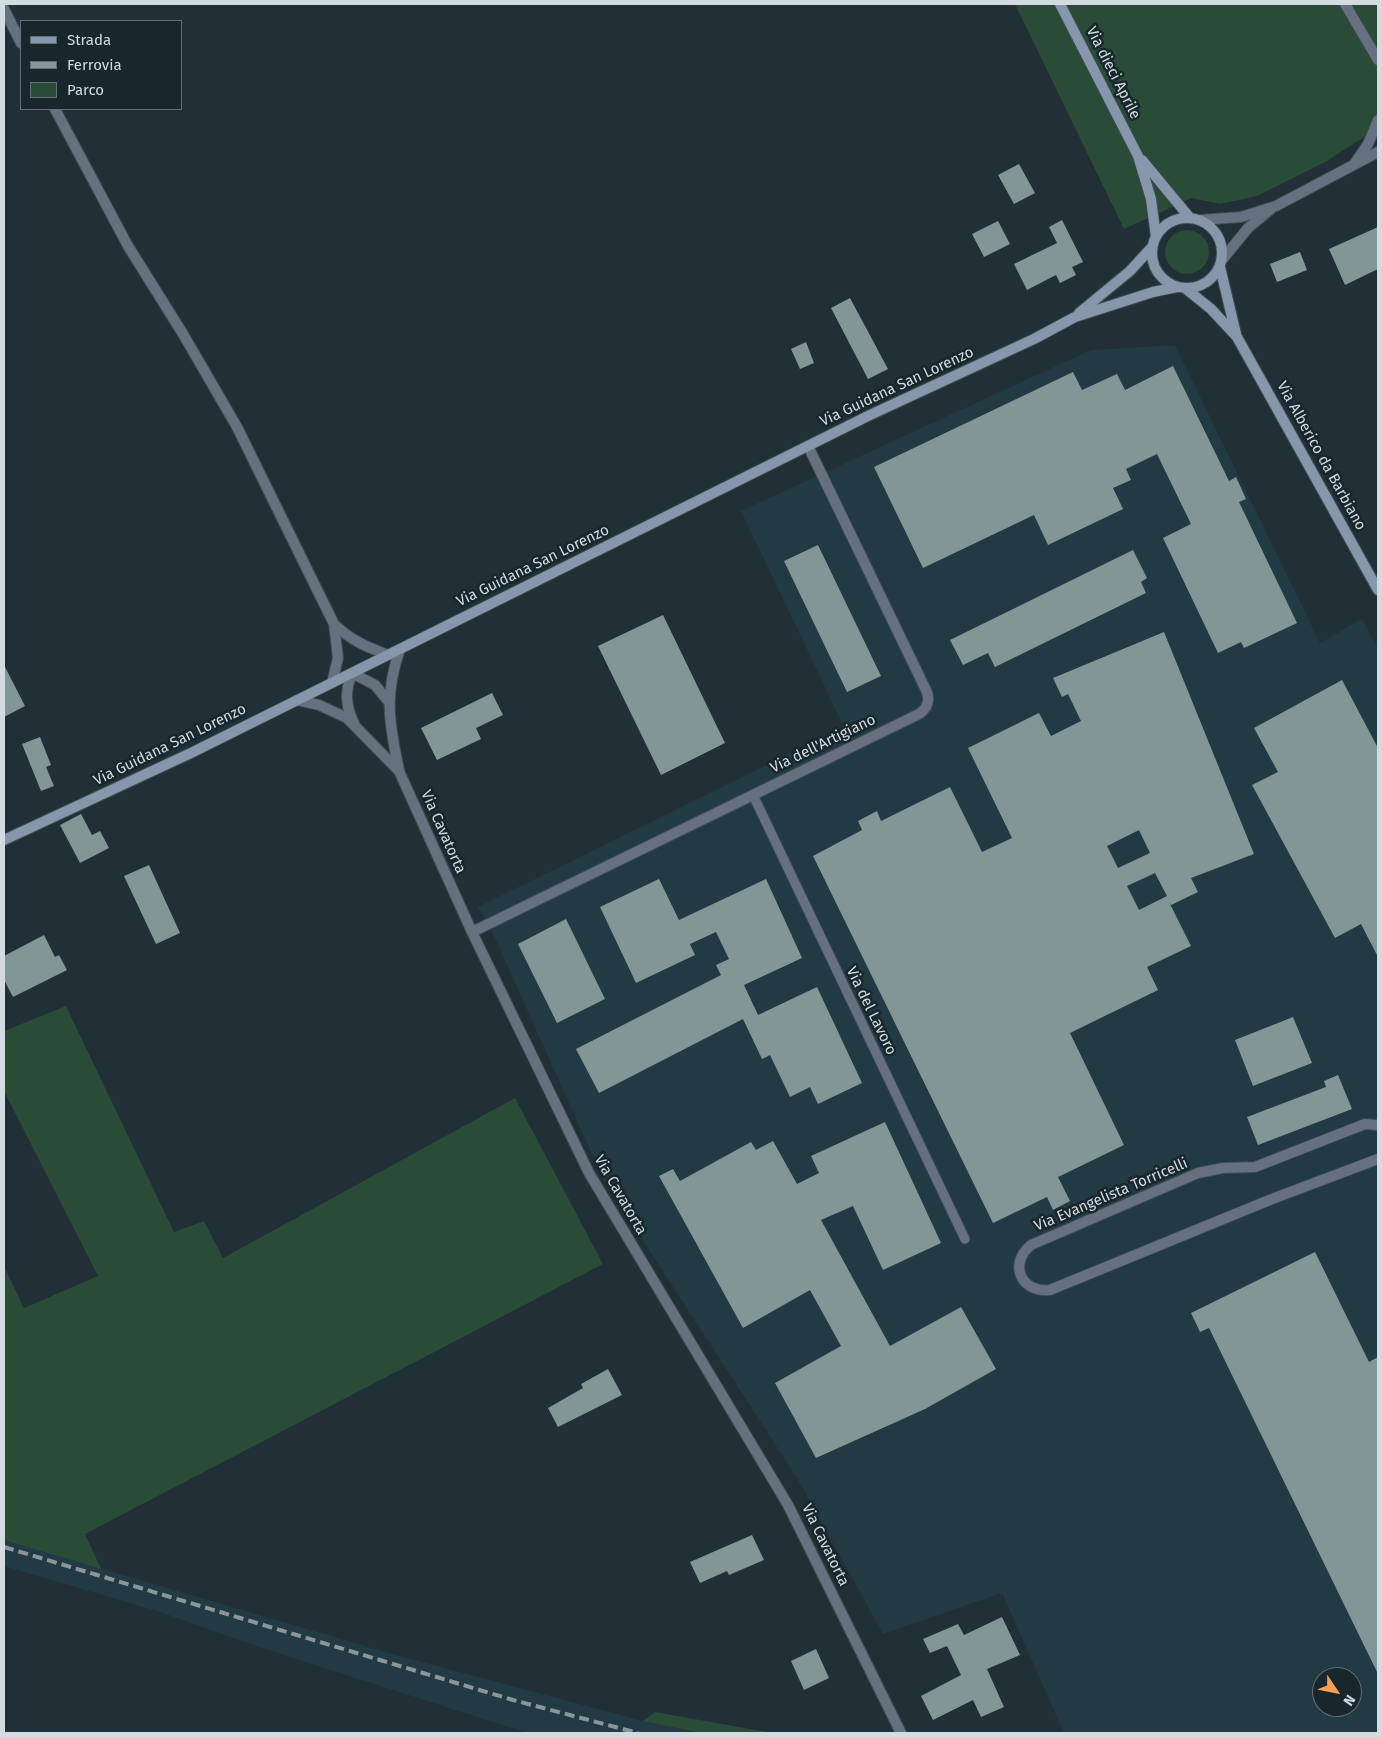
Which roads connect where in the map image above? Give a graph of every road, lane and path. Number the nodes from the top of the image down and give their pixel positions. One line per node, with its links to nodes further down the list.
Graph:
1 (1060, 4): 10 (street, Via dieci Aprile)
2 (1346, 4): 5 (street)
3 (4, 9): 4 (street)
4 (20, 41)
5 (1377, 58): 6 (street)
6 (1378, 71)
7 (56, 110): 21 (street)
8 (1378, 120): 11 (street)
9 (1378, 152): 11 (street)
10 (1138, 156): 13 (street, Via dieci Aprile); 14 (street, Via dieci Aprile)
11 (1353, 165): 12 (street)
12 (1276, 206): 13 (street); 15 (street)
13 (1195, 219): 14 (street); 15 (street)
14 (1154, 242): 16 (street); 17 (street)
15 (1221, 263): 16 (street); 18 (street, Via Alberico da Barbiano)
16 (1181, 288): 17 (street); 18 (street, Via Alberico da Barbiano)
17 (1075, 317): 19 (street, Via Guidana San Lorenzo)
18 (1237, 337): 20 (street, Via Alberico da Barbiano)
19 (808, 446): 22 (street, Via Guidana San Lorenzo); 30 (street, Via dell'Artigiano)
20 (1378, 590)
21 (334, 624): 23 (street); 25 (street)
22 (400, 649): 23 (street, Via Guidana San Lorenzo); 27 (street)
23 (388, 655): 24 (street, Via Guidana San Lorenzo)
24 (352, 672): 25 (street, Via Guidana San Lorenzo); 27 (street); 28 (street)
25 (332, 683): 26 (street, Via Guidana San Lorenzo)
26 (297, 700): 28 (street, Via Cavatorta); 31 (street, Via Guidana San Lorenzo)
27 (388, 701): 29 (street)
28 (354, 724): 29 (street, Via Cavatorta)
29 (399, 771): 32 (street, Via Cavatorta)
30 (753, 795): 32 (street, Via dell'Artigiano); 35 (lane, Via del Lavoro)
31 (4, 840)
32 (472, 932): 36 (street, Via Cavatorta)
33 (1378, 1125): 34 (street, Via Evangelista Torricelli)
34 (1378, 1159)
35 (965, 1239)
36 (901, 1733)

